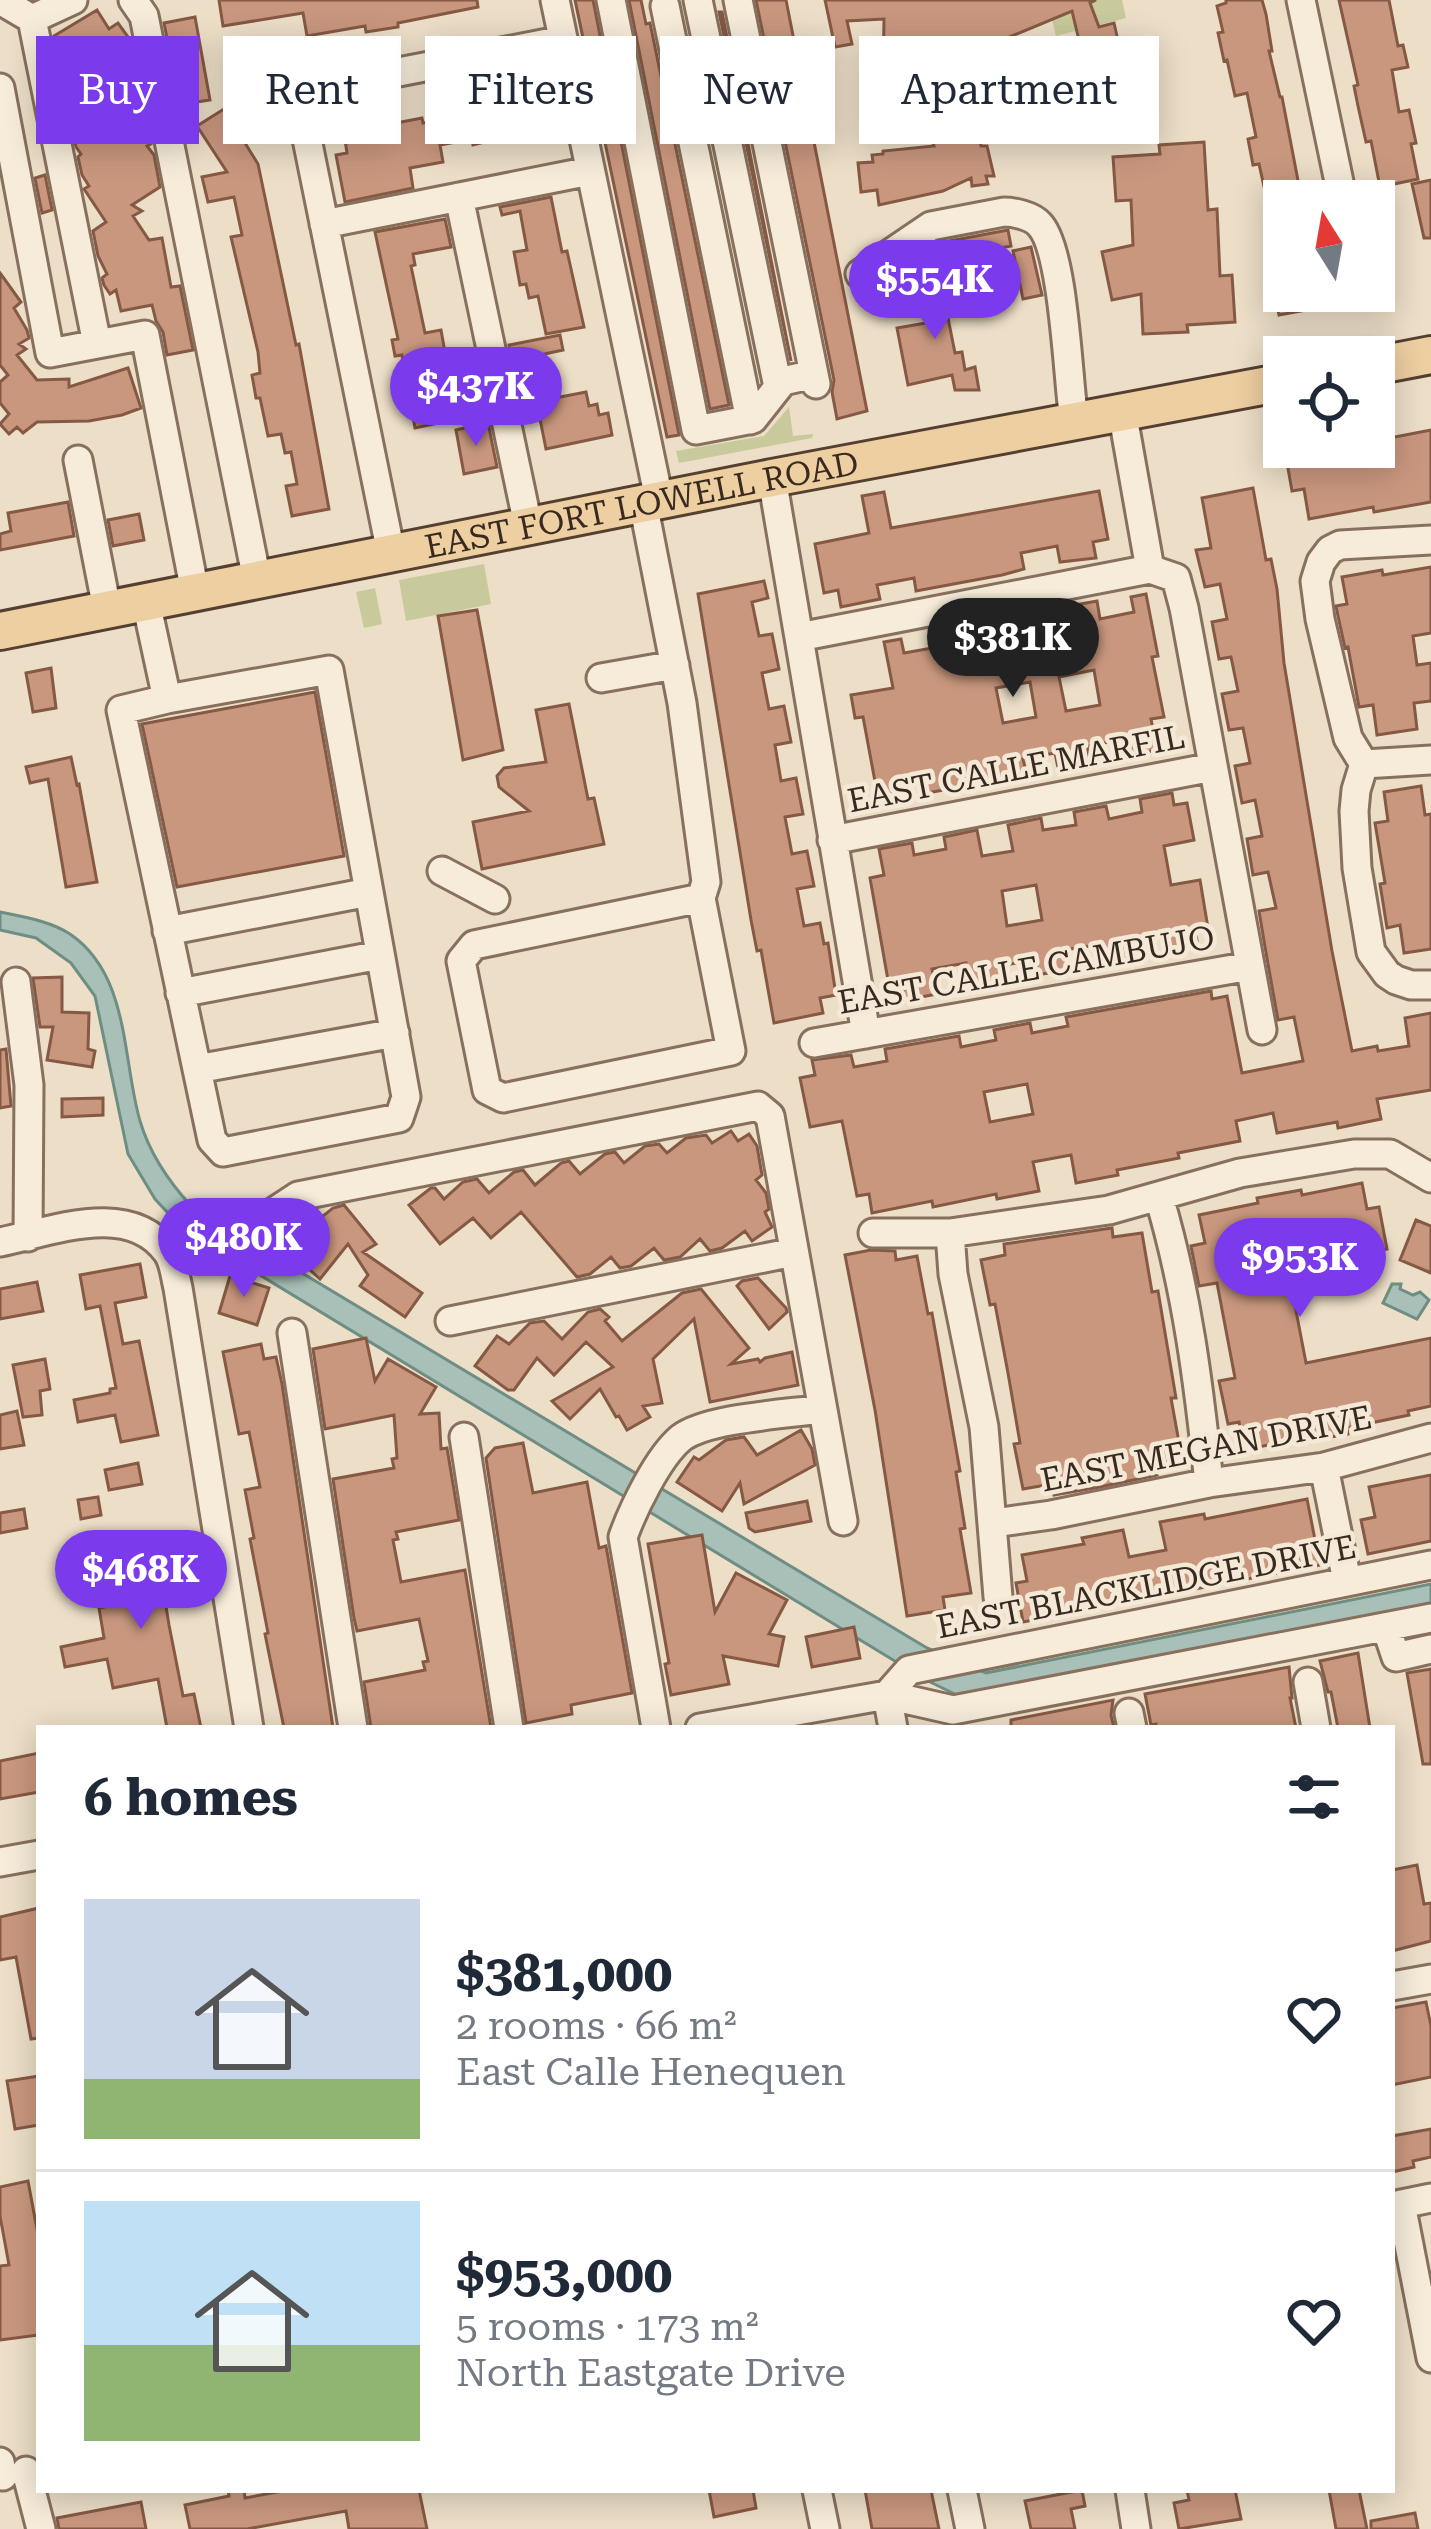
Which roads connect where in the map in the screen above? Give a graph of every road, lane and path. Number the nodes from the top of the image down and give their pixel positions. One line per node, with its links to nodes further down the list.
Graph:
1 (0, 0): 10 (street)
2 (73, 0): 10 (street)
3 (555, 0): 11 (street)
4 (610, 0): 26 (street)
5 (697, 0): 9 (street); 24 (street)
6 (738, 0): 24 (street)
7 (1301, 0): 16 (street)
8 (136, 1): 35 (street)
9 (661, 3): 26 (street)
10 (32, 20): 20 (street)
11 (562, 36)
12 (425, 67): 18 (street)
13 (0, 88): 20 (street)
14 (584, 144): 15 (street)
15 (590, 171): 17 (street); 30 (street)
16 (1339, 180)
17 (459, 197): 18 (street); 31 (street)
18 (324, 224): 33 (street)
19 (860, 274): 27 (street)
20 (98, 344): 36 (street)
21 (1431, 355): 22 (main road)
22 (1395, 362)
23 (1263, 386): 25 (main road, EAST FORT LOWELL ROAD)
24 (778, 387): 26 (street)
25 (1122, 412): 27 (main road, EAST FORT LOWELL ROAD); 34 (street)
26 (750, 420)
27 (1074, 421): 29 (main road, EAST FORT LOWELL ROAD)
28 (78, 460): 38 (street)
29 (772, 478): 30 (main road, EAST FORT LOWELL ROAD); 40 (street)
30 (651, 501): 31 (main road, EAST FORT LOWELL ROAD); 41 (street)
31 (528, 525): 33 (main road, EAST FORT LOWELL ROAD)
32 (1431, 540): 45 (street)
33 (391, 553): 35 (main road, EAST FORT LOWELL ROAD)
34 (1150, 568): 40 (street); 46 (street)
35 (257, 580): 36 (main road, EAST FORT LOWELL ROAD)
36 (195, 592): 37 (main road, EAST FORT LOWELL ROAD)
37 (146, 602): 38 (main road, EAST FORT LOWELL ROAD); 43 (street)
38 (107, 609): 39 (main road, EAST FORT LOWELL ROAD)
39 (0, 631)
40 (799, 637): 47 (street)
41 (675, 665): 42 (street); 50 (street)
42 (601, 678)
43 (167, 699): 49 (street); 52 (street)
44 (1431, 760): 45 (street)
45 (1364, 764): 56 (street)
46 (1214, 767): 47 (street, EAST CALLE MARFIL); 54 (street)
47 (832, 840): 60 (street)
48 (442, 871): 51 (street)
49 (369, 892): 52 (street); 53 (street)
50 (701, 898): 50 (street)
51 (495, 899)
52 (167, 931): 57 (street)
53 (380, 955): 57 (street); 59 (street)
54 (1250, 966): 58 (street); 60 (street, EAST CALLE CAMBUJO)
55 (16, 982): 68 (street)
56 (1431, 985)
57 (181, 993): 62 (street)
58 (1262, 1030)
59 (395, 1033): 62 (street); 62 (street)
60 (866, 1034): 61 (street, EAST CALLE CAMBUJO)
61 (814, 1043)
62 (197, 1070)
63 (1431, 1178): 64 (street)
64 (1160, 1196): 66 (street); 77 (street)
65 (263, 1219): 70 (street)
66 (950, 1233): 67 (street); 79 (street)
67 (873, 1234)
68 (28, 1237): 69 (street); 89 (street)
69 (0, 1242)
70 (794, 1252): 71 (street); 73 (street)
71 (450, 1321)
72 (292, 1333): 90 (street)
73 (822, 1409): 78 (street); 92 (street)
74 (464, 1437): 91 (street)
75 (1431, 1438): 76 (street, EAST MEGAN DRIVE)
76 (1324, 1467): 77 (street, EAST MEGAN DRIVE); 81 (street)
77 (1209, 1483): 79 (street, EAST MEGAN DRIVE)
78 (843, 1521)
79 (994, 1523): 82 (street)
80 (1431, 1565): 81 (street, EAST BLACKLIDGE DRIVE)
81 (1347, 1582): 87 (street, EAST BLACKLIDGE DRIVE)
82 (998, 1597)
83 (1431, 1618): 84 (street)
84 (1386, 1627): 85 (street); 87 (street)
85 (1431, 1649)
86 (1308, 1682): 95 (street)
87 (887, 1695): 88 (street); 94 (street)
88 (792, 1720): 93 (street)
89 (249, 1725)
90 (353, 1725)
91 (509, 1725)
92 (655, 1725)
93 (734, 1725)
94 (892, 1725)
95 (1315, 1725)
96 (36, 1856): 97 (street)
97 (0, 1862)
98 (1431, 1979): 99 (street)
99 (1395, 1985)
100 (1431, 2198): 101 (street)
101 (1396, 2205): 102 (street)
102 (1431, 2358)
103 (14, 2471): 107 (street)
104 (818, 2493): 108 (street)
105 (963, 2493): 109 (street)
106 (1130, 2493): 110 (street)
107 (40, 2529)
108 (824, 2529)
109 (970, 2529)
110 (1136, 2529)

